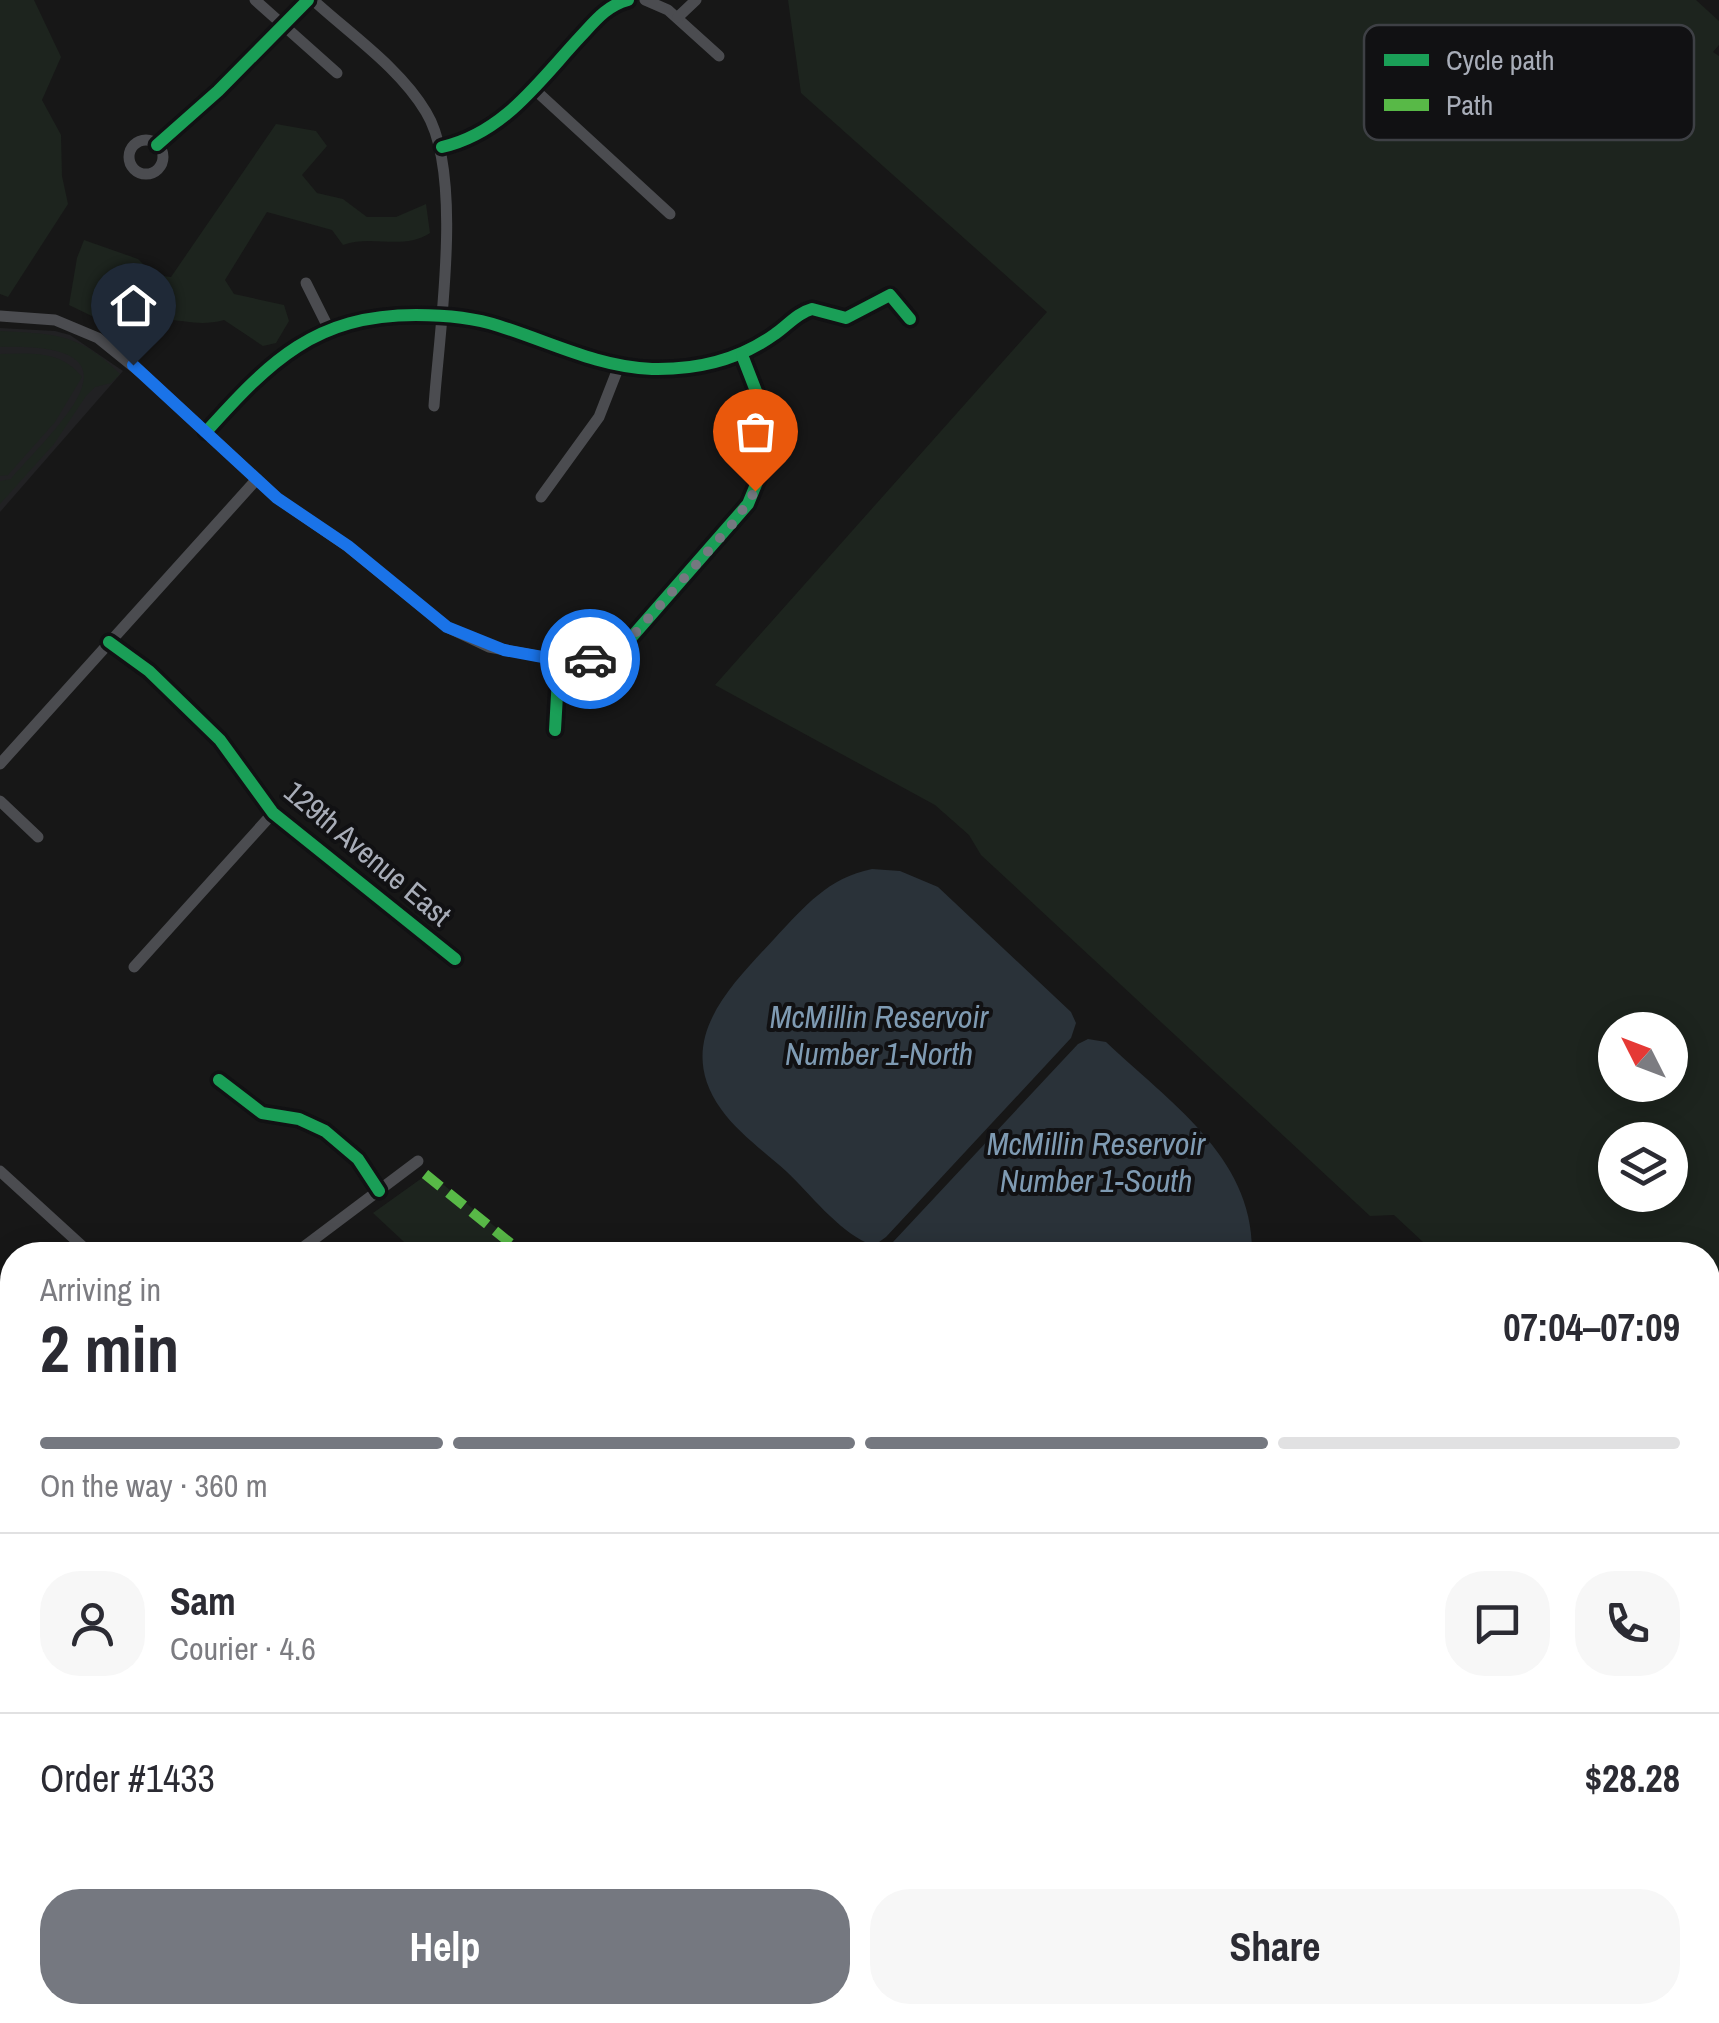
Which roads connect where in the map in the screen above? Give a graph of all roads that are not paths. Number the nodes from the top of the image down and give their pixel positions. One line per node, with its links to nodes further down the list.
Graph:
1 (256, 0): 7 (street)
2 (310, 0): 7 (street); 12 (street)
3 (628, 0): 10 (street)
4 (645, 0): 6 (street)
5 (696, 0): 6 (street)
6 (678, 18): 8 (street)
7 (285, 26): 9 (street); 11 (street)
8 (719, 56)
9 (337, 74)
10 (534, 89): 12 (street); 13 (street)
11 (157, 145)
12 (442, 147): 15 (street)
13 (670, 214)
14 (306, 282): 18 (street)
15 (441, 315): 18 (street); 20 (street); 21 (street)
16 (0, 316): 22 (street)
17 (910, 319): 19 (street)
18 (328, 327): 22 (street)
19 (742, 355): 20 (street); 26 (street)
20 (619, 366): 24 (street)
21 (434, 406)
22 (206, 432): 23 (street)
23 (257, 479): 25 (street); 26 (street)
24 (540, 498)
25 (109, 642): 28 (street); 30 (street, 129th Avenue East)
26 (559, 660): 27 (street)
27 (555, 730)
28 (0, 764)
29 (0, 801): 31 (street)
30 (273, 813): 32 (street, 129th Avenue East); 33 (street)
31 (38, 838)
32 (455, 959)
33 (134, 967)
34 (220, 1080): 37 (street)
35 (418, 1161): 37 (street)
36 (0, 1170): 38 (street)
37 (379, 1191): 39 (street)
38 (78, 1242)
39 (310, 1242)

